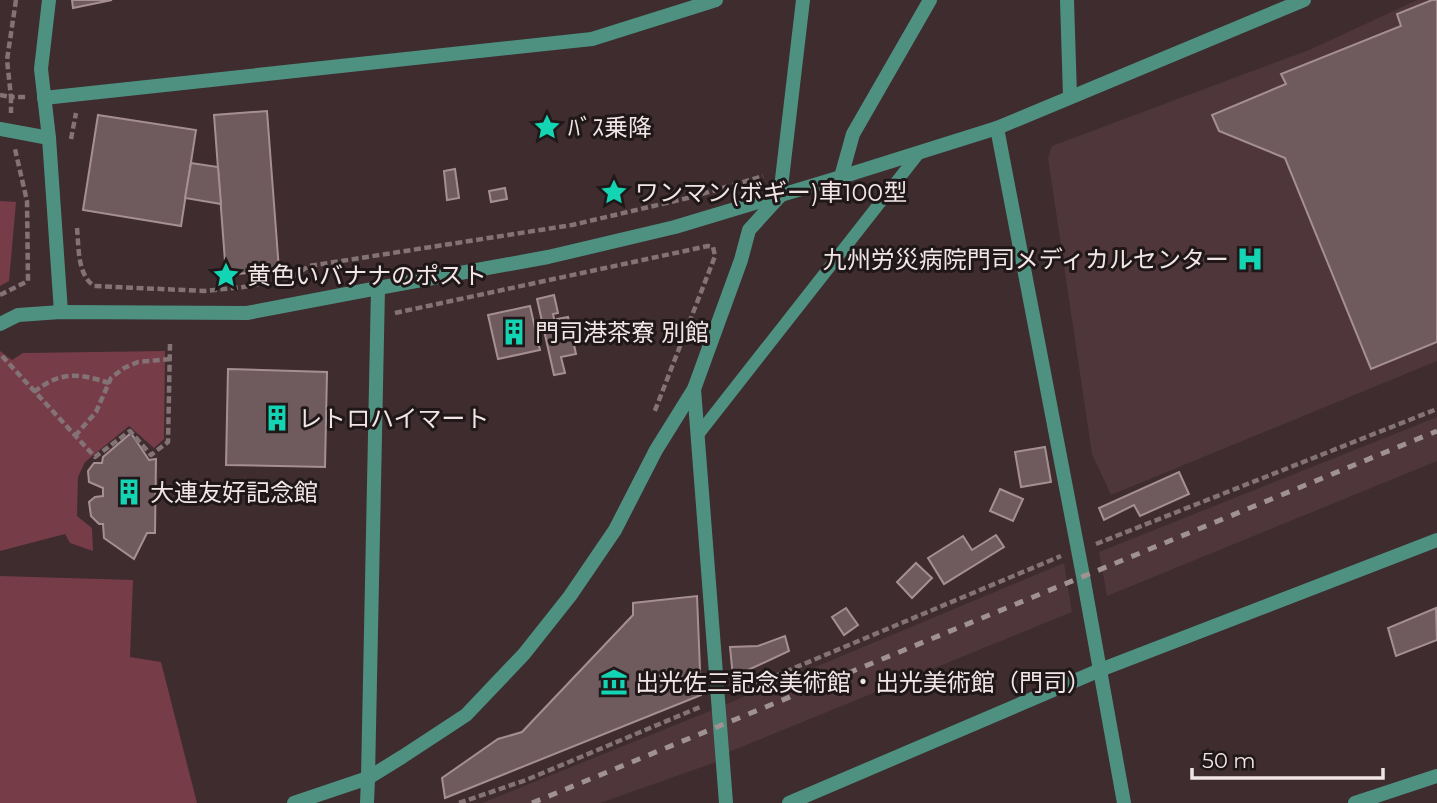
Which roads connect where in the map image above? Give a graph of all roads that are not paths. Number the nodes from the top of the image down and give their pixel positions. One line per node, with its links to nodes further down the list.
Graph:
1 (49, 0): 8 (street)
2 (716, 0): 8 (street)
3 (803, 0): 14 (street)
4 (930, 0): 13 (street)
5 (1067, 0): 7 (street)
6 (1304, 0): 7 (street)
7 (1070, 96): 9 (street)
8 (44, 98): 11 (street)
9 (997, 128): 12 (street); 21 (street)
10 (5, 130): 11 (street)
11 (49, 138): 16 (street)
12 (919, 153): 13 (street); 19 (lane)
13 (841, 177): 14 (street)
14 (780, 195): 15 (street); 18 (street)
15 (378, 288): 16 (street); 23 (street)
16 (61, 312): 17 (street)
17 (0, 324)
18 (694, 389): 19 (street); 23 (street)
19 (697, 436): 26 (street)
20 (1437, 540): 21 (street)
21 (1100, 670): 27 (street); 28 (street)
22 (1437, 776): 29 (street)
23 (368, 778): 24 (street); 25 (street)
24 (294, 803)
25 (367, 803)
26 (726, 803)
27 (789, 803)
28 (1124, 803)
29 (1355, 803)

